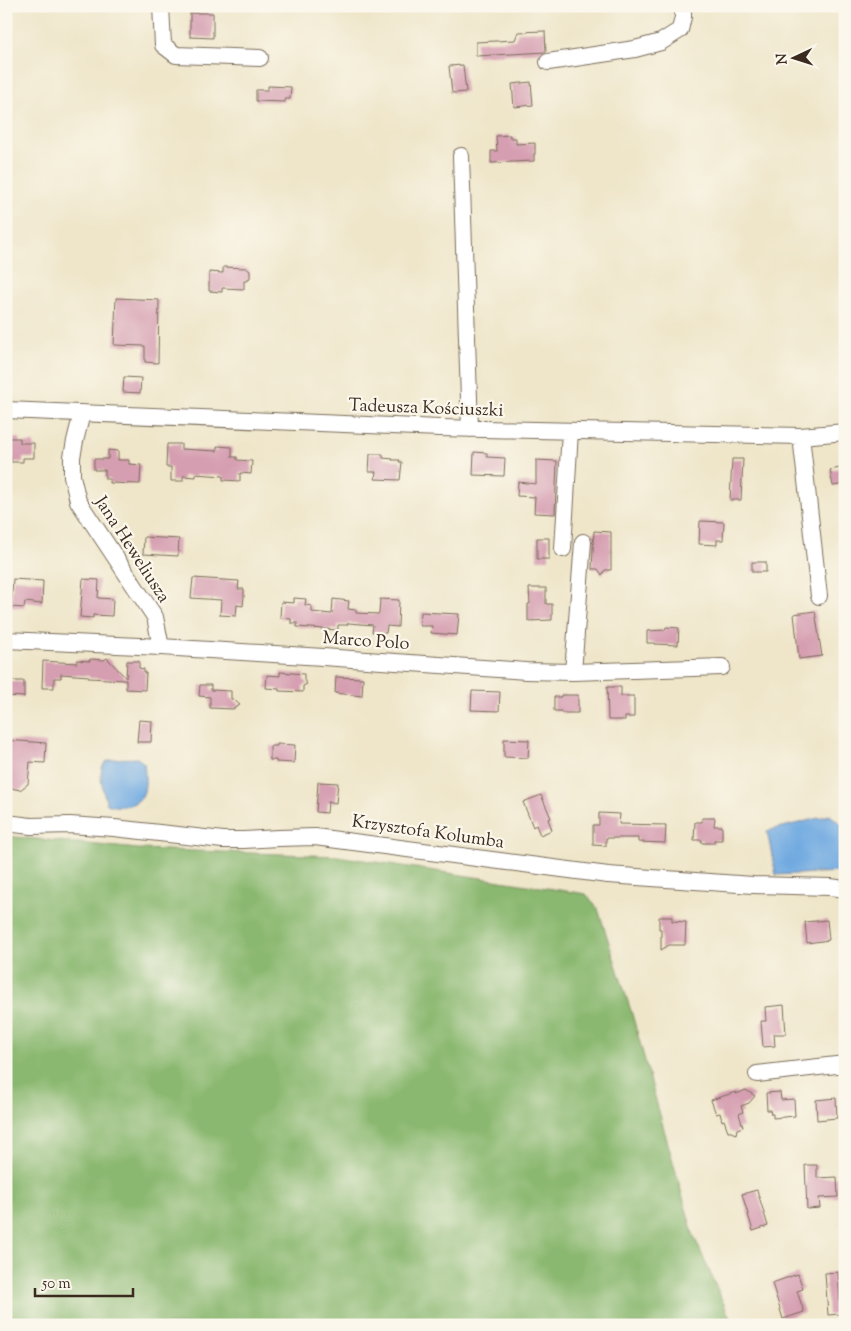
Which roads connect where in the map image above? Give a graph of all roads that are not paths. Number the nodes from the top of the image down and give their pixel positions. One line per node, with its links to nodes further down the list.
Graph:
1 (161, 6): 3 (street)
2 (683, 6): 4 (street)
3 (260, 58)
4 (548, 62)
5 (462, 156): 8 (street)
6 (6, 410): 7 (street, Tadeusza Kościuszki)
7 (82, 413): 8 (street, Tadeusza Kościuszki); 16 (street, Jana Heweliusza)
8 (470, 429): 9 (street, Tadeusza Kościuszki)
9 (570, 431): 11 (street, Tadeusza Kościuszki); 13 (street)
10 (845, 432): 11 (street, Tadeusza Kościuszki)
11 (801, 436): 14 (street)
12 (583, 542): 18 (street)
13 (563, 549)
14 (819, 596)
15 (6, 640): 16 (street, Marco Polo)
16 (161, 647): 18 (street, Marco Polo)
17 (722, 667): 18 (street, Marco Polo)
18 (573, 672)
19 (6, 823): 20 (street, Krzysztofa Kolumba)
20 (845, 889)
21 (845, 1064): 22 (street)
22 (757, 1074)

